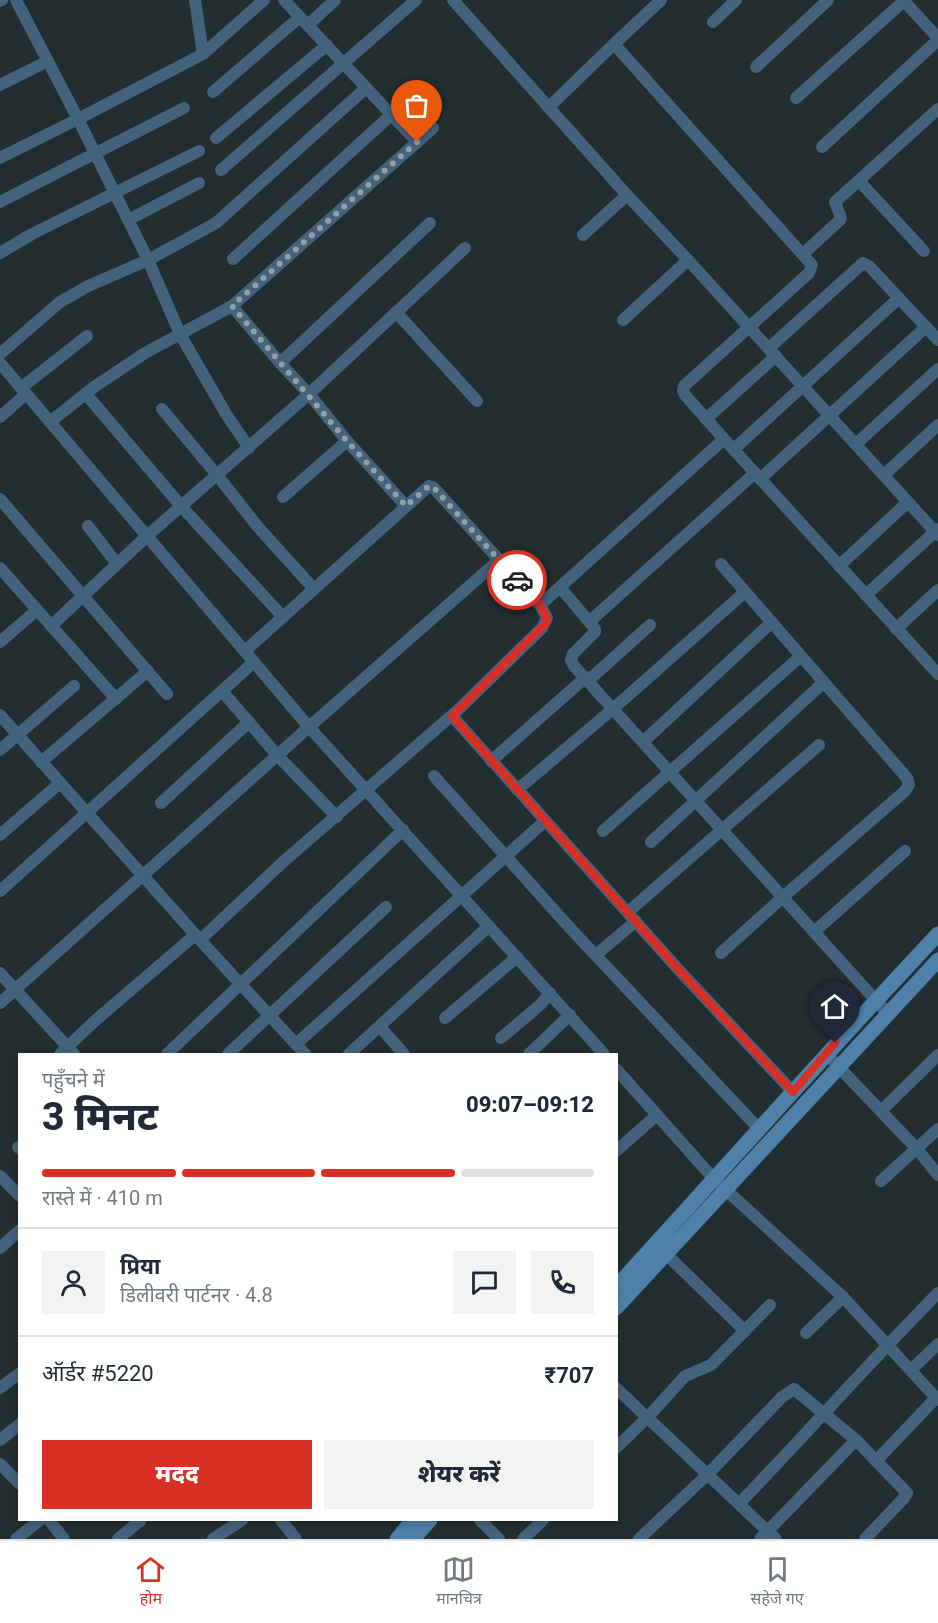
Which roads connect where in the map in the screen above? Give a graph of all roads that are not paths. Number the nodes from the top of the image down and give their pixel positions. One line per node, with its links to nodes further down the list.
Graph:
1 (16, 0): 18 (street)
2 (195, 0): 17 (street)
3 (264, 0): 17 (street)
4 (284, 0): 12 (street)
5 (335, 0): 12 (street)
6 (416, 0): 19 (street)
7 (453, 0): 25 (street)
8 (662, 0): 15 (street)
9 (736, 0): 13 (street)
10 (828, 0): 20 (street)
11 (904, 0): 14 (street); 24 (street)
12 (304, 21): 16 (street); 23 (street)
13 (713, 22)
14 (938, 39): 33 (street)
15 (615, 44): 25 (street); 49 (street)
16 (327, 45): 19 (street); 31 (street)
17 (203, 54): 29 (street)
18 (48, 61): 21 (street); 29 (street)
19 (344, 64): 22 (street); 37 (street)
20 (756, 67)
21 (0, 85)
22 (366, 88): 28 (street); 51 (street)
23 (213, 92)
24 (796, 98)
25 (549, 107): 41 (street)
26 (184, 108): 35 (street)
27 (938, 110): 38 (street)
28 (391, 115): 32 (street); 50 (street)
29 (78, 119): 35 (street); 36 (street)
30 (433, 128): 32 (street)
31 (216, 138)
32 (417, 142): 54 (street)
33 (822, 147)
34 (199, 151): 40 (street)
35 (95, 153): 40 (street); 42 (street)
36 (0, 158)
37 (221, 170)
38 (859, 181): 47 (street); 49 (street)
39 (199, 183): 43 (street)
40 (114, 193): 43 (street); 48 (street)
41 (627, 195): 45 (street); 52 (street)
42 (0, 202)
43 (128, 220): 51 (street)
44 (430, 223): 65 (street)
45 (583, 235)
46 (465, 248): 55 (street)
47 (924, 251)
48 (0, 253)
49 (803, 254): 57 (street)
50 (232, 259)
51 (148, 260): 59 (street); 63 (street)
52 (688, 260): 56 (street); 57 (street)
53 (899, 298): 58 (street); 62 (street); 67 (street)
54 (232, 306): 59 (street); 65 (street)
55 (396, 312): 70 (street); 71 (street)
56 (623, 320)
57 (750, 327): 62 (street); 75 (street)
58 (926, 327): 61 (street); 73 (street)
59 (180, 334): 69 (street); 81 (street)
60 (87, 336): 68 (street)
61 (938, 340)
62 (772, 352): 67 (street); 75 (street)
63 (0, 354)
64 (0, 363): 68 (street)
65 (280, 363): 70 (street)
66 (938, 369): 80 (street)
67 (803, 387): 73 (street); 82 (street)
68 (24, 391): 74 (street); 76 (street)
69 (86, 394): 76 (street); 89 (street)
70 (309, 394): 79 (street); 81 (street)
71 (477, 401)
72 (162, 409): 83 (street)
73 (829, 416): 80 (street); 85 (street)
74 (0, 417)
75 (706, 419): 78 (street)
76 (50, 422): 93 (street)
77 (938, 425): 84 (street)
78 (724, 439): 82 (street); 99 (street)
79 (347, 441): 86 (street); 90 (street)
80 (856, 444): 84 (street)
81 (249, 448): 83 (street)
82 (734, 449): 85 (street)
83 (217, 475): 89 (street); 100 (street)
84 (884, 475): 88 (street)
85 (757, 476): 97 (street); 108 (street)
86 (284, 497)
87 (0, 500): 104 (street)
88 (908, 502): 92 (street); 97 (street)
89 (182, 506): 93 (street); 107 (street)
90 (406, 506): 94 (street); 100 (street)
91 (88, 526): 95 (street)
92 (937, 532): 103 (street)
93 (147, 536): 95 (street); 114 (street)
94 (499, 560): 105 (street); 131 (street)
95 (117, 564): 104 (street)
96 (721, 564): 102 (street)
97 (839, 566): 103 (street)
98 (0, 568): 106 (street)
99 (560, 587): 105 (street); 108 (street)
100 (314, 589): 107 (street)
101 (938, 590): 112 (street)
102 (745, 592): 109 (street); 127 (street)
103 (866, 595): 112 (street)
104 (82, 596): 111 (street); 119 (street)
105 (540, 605): 129 (street)
106 (37, 610): 111 (street); 113 (street)
107 (283, 617): 114 (street)
108 (589, 622): 121 (street)
109 (772, 622): 116 (street); 133 (street)
110 (650, 625): 121 (street)
111 (51, 626): 126 (street)
112 (896, 629): 118 (street)
113 (0, 642)
114 (245, 651): 117 (street)
115 (938, 654): 118 (street)
116 (801, 656): 122 (street); 139 (street)
117 (254, 662): 124 (street); 131 (street)
118 (928, 664): 120 (street)
119 (148, 671): 125 (street); 126 (street)
120 (938, 674)
121 (587, 679): 127 (street); 137 (street)
122 (824, 682): 144 (street); 159 (street)
123 (74, 686): 132 (street)
124 (222, 691): 130 (street); 146 (street)
125 (167, 694)
126 (116, 699): 138 (street)
127 (614, 708): 133 (street); 143 (street)
128 (0, 715): 132 (street)
129 (452, 716): 137 (street); 142 (street)
130 (249, 722): 136 (street); 145 (street)
131 (309, 727): 136 (street); 142 (street)
132 (17, 734): 135 (street); 138 (street)
133 (644, 741): 139 (street)
134 (819, 745): 150 (street)
135 (0, 750)
136 (278, 755): 147 (street); 156 (street)
137 (491, 761): 143 (street)
138 (41, 762): 141 (street)
139 (669, 771): 144 (street); 151 (street)
140 (434, 776): 155 (street)
141 (60, 783): 146 (street); 152 (street)
142 (366, 790): 147 (street); 149 (street)
143 (517, 790): 148 (street)
144 (696, 801): 150 (street); 153 (street)
145 (161, 803)
146 (86, 812): 156 (street); 157 (street)
147 (337, 817): 165 (street)
148 (546, 821): 155 (street); 161 (street)
149 (403, 830): 158 (street); 171 (street)
150 (723, 830): 159 (street); 161 (street)
151 (603, 831)
152 (0, 835)
153 (651, 842)
154 (905, 851): 163 (street)
155 (507, 855): 158 (street); 167 (street)
156 (143, 876): 165 (street); 172 (street)
157 (0, 891)
158 (461, 895): 162 (street); 182 (street)
159 (783, 897): 163 (street); 166 (street)
160 (386, 907): 178 (street)
161 (632, 917): 167 (street); 195 (street)
162 (489, 926): 168 (street); 180 (street)
163 (814, 932): 174 (street)
164 (938, 934): 174 (main road)
165 (197, 938): 171 (street); 183 (street)
166 (721, 953)
167 (597, 954): 199 (street)
168 (517, 957): 173 (street); 179 (street)
169 (938, 960): 177 (main road)
170 (0, 973): 172 (street)
171 (241, 985): 178 (street); 184 (street)
172 (14, 990): 175 (street); 183 (street)
173 (550, 993): 176 (street); 181 (street)
174 (875, 1000): 177 (street); 191 (main road)
175 (0, 1003)
176 (570, 1015): 189 (street); 190 (street)
177 (889, 1015): 193 (main road)
178 (270, 1017): 182 (street); 185 (street)
179 (445, 1018)
180 (380, 1027): 187 (street); 188 (street)
181 (501, 1038)
182 (296, 1044): 186 (street)
183 (67, 1052)
184 (168, 1053)
185 (229, 1053)
186 (304, 1053)
187 (350, 1053)
188 (403, 1053)
189 (530, 1053)
190 (603, 1053)
191 (826, 1053): 193 (street); 195 (main road)
192 (938, 1055): 196 (street)
193 (839, 1068): 196 (street); 206 (main road)
194 (619, 1078): 197 (street)
195 (793, 1092): 199 (main road)
196 (881, 1111): 201 (street)
197 (657, 1115): 200 (street); 204 (street)
198 (938, 1129): 201 (street)
199 (760, 1130): 204 (main road)
200 (618, 1149)
201 (917, 1149): 202 (street); 205 (street)
202 (938, 1175)
203 (0, 1176): 207 (street)
204 (714, 1179): 206 (street); 211 (main road)
205 (881, 1181)
206 (727, 1191): 210 (main road); 213 (street)
207 (18, 1194)
208 (18, 1232): 209 (street)
209 (0, 1248)
210 (667, 1255): 215 (main road); 216 (street)
211 (618, 1285)
212 (938, 1293): 219 (street)
213 (843, 1297): 217 (street); 219 (street)
214 (770, 1305): 216 (street)
215 (618, 1306)
216 (745, 1331): 226 (street)
217 (806, 1333)
218 (938, 1344): 220 (street)
219 (886, 1345): 220 (street); 225 (street)
220 (911, 1370): 224 (street)
221 (18, 1374): 222 (street)
222 (0, 1388)
223 (618, 1390): 226 (street)
224 (937, 1399): 231 (street)
225 (825, 1414): 229 (street); 233 (street); 235 (street)
226 (648, 1417): 230 (street); 233 (street)
227 (18, 1426): 228 (street)
228 (0, 1440)
229 (856, 1440): 231 (street); 245 (street)
230 (618, 1446)
231 (876, 1461): 256 (street)
232 (0, 1464): 234 (street)
233 (707, 1475): 235 (street); 255 (street)
234 (18, 1482)
235 (739, 1504): 245 (street)
236 (39, 1521): 247 (street)
237 (50, 1521): 248 (street)
238 (140, 1521): 249 (street)
239 (240, 1521): 250 (street)
240 (282, 1521): 246 (street)
241 (412, 1521): 251 (main road)
242 (429, 1521): 252 (main road)
243 (481, 1521): 253 (street)
244 (542, 1521): 254 (street)
245 (768, 1536)
246 (294, 1538)
247 (16, 1539)
248 (64, 1539)
249 (118, 1539)
250 (213, 1539)
251 (397, 1539)
252 (413, 1539)
253 (499, 1539)
254 (523, 1539)
255 (639, 1539)
256 (865, 1539)

